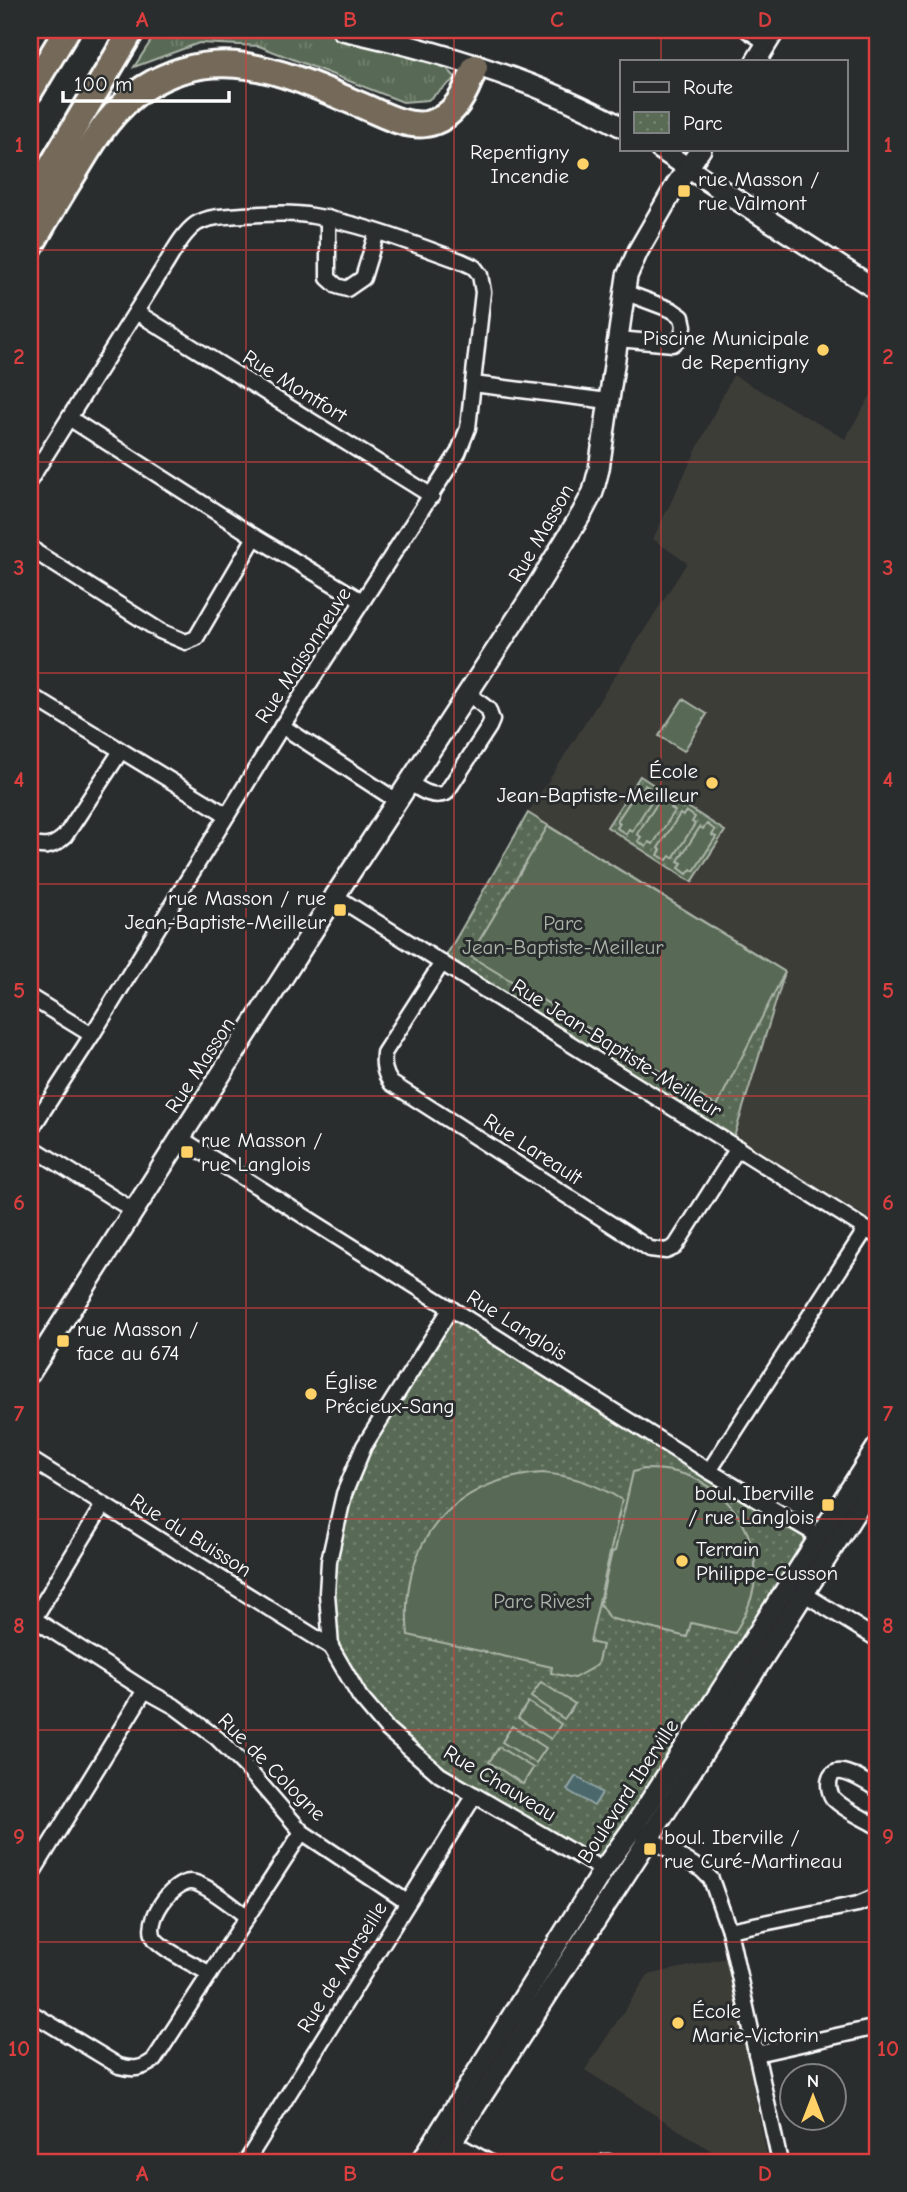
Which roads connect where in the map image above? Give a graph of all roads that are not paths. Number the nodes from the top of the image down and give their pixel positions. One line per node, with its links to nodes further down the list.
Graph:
1 (66, 30): 8 (highway)
2 (132, 30): 13 (highway)
3 (342, 30): 7 (street)
4 (747, 30): 5 (street)
5 (771, 36): 6 (street)
6 (757, 60)
7 (475, 67): 9 (street); 16 (highway)
8 (30, 91)
9 (620, 126)
10 (662, 150): 12 (street)
11 (700, 150): 12 (street, Rue Masson)
12 (688, 167): 17 (street); 18 (street, Rue Masson)
13 (30, 202)
14 (328, 218): 15 (street, Rue Maisonneuve); 15 (street); 19 (street, Rue Maisonneuve)
15 (377, 232): 21 (street, Rue Maisonneuve)
16 (30, 247)
17 (877, 290)
18 (624, 292): 20 (street, Rue Masson); 20 (street)
19 (136, 312): 23 (street); 25 (street, Rue Montfort)
20 (618, 339): 22 (street, Rue Masson)
21 (473, 384): 22 (street); 25 (street, Rue Maisonneuve)
22 (608, 401): 29 (street, Rue Masson)
23 (69, 418): 24 (street); 26 (street)
24 (30, 480)
25 (432, 496): 28 (street, Rue Maisonneuve)
26 (255, 537): 27 (street); 28 (street)
27 (30, 546)
28 (362, 601): 31 (street, Rue Maisonneuve)
29 (467, 693): 33 (street, Rue Masson); 33 (street)
30 (30, 695): 32 (street)
31 (282, 726): 34 (street); 35 (street, Rue Maisonneuve)
32 (121, 751): 35 (street); 36 (street)
33 (410, 783): 34 (street, Rue Masson)
34 (397, 801): 37 (street, Rue Masson)
35 (227, 815): 40 (street, Rue Maisonneuve)
36 (30, 844)
37 (335, 896): 38 (street, Rue Jean-Baptiste-Meilleur); 42 (street, Rue Masson)
38 (442, 963): 44 (street, Rue Jean-Baptiste-Meilleur); 44 (street, Rue Lareault)
39 (30, 997): 40 (street)
40 (92, 1035): 41 (street, Rue Maisonneuve)
41 (30, 1131)
42 (180, 1138): 45 (street, Rue Masson); 47 (street, Rue Langlois)
43 (30, 1146): 45 (street)
44 (738, 1149): 46 (street, Rue Jean-Baptiste-Meilleur)
45 (134, 1211): 48 (street, Rue Masson)
46 (872, 1232): 51 (street)
47 (451, 1308): 51 (street, Rue Langlois); 58 (street, Rue Chauveau)
48 (30, 1373)
49 (877, 1447): 54 (street, Boulevard Iberville)
50 (30, 1459): 53 (street, Rue du Buisson)
51 (709, 1471): 54 (street, Rue Langlois)
52 (877, 1478): 54 (street, Boulevard Iberville)
53 (103, 1505): 56 (street); 58 (street, Rue du Buisson)
54 (827, 1541): 55 (street, Boulevard Iberville)
55 (796, 1589): 57 (street); 64 (street, Boulevard Iberville)
56 (32, 1623): 59 (street, Rue de Cologne)
57 (877, 1639)
58 (331, 1647): 61 (street, Rue Chauveau)
59 (145, 1690): 63 (street, Rue de Cologne); 66 (street)
60 (877, 1789): 62 (street)
61 (475, 1795): 65 (street, Rue Chauveau); 68 (street, Rue de Marseille)
62 (877, 1826)
63 (302, 1832): 68 (street, Rue de Cologne); 69 (street)
64 (641, 1833): 65 (street, Boulevard Iberville); 70 (street); 75 (street, Boulevard Iberville)
65 (603, 1870): 75 (street, Boulevard Iberville)
66 (30, 1877)
67 (877, 1896): 70 (street)
68 (407, 1902): 76 (street, Rue de Marseille)
69 (246, 1916): 71 (street); 71 (street)
70 (729, 1930): 74 (street)
71 (210, 1974): 72 (street)
72 (30, 2012)
73 (877, 2027): 74 (street)
74 (756, 2054): 80 (street)
75 (446, 2138): 77 (street, Boulevard Iberville); 78 (street, Boulevard Iberville); 79 (street)
76 (246, 2162)
77 (422, 2162)
78 (439, 2162)
79 (489, 2162)
80 (780, 2162)

